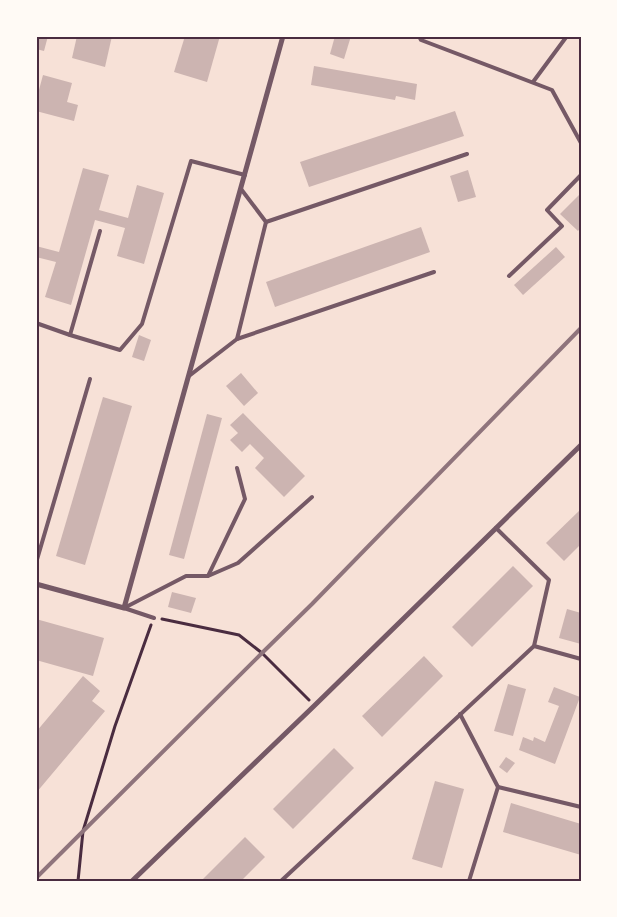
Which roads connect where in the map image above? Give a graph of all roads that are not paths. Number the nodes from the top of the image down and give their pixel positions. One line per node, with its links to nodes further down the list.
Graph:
1 (283, 36): 7 (street)
2 (419, 36): 4 (lane)
3 (567, 36): 4 (lane)
4 (532, 82): 5 (lane)
5 (581, 143)
6 (467, 154): 10 (lane)
7 (245, 175): 9 (street); 15 (lane)
8 (581, 175): 13 (lane)
9 (241, 189): 10 (lane); 17 (street)
10 (266, 222): 16 (lane)
11 (100, 231): 15 (lane)
12 (434, 272): 16 (lane)
13 (509, 276)
14 (36, 323): 15 (lane)
15 (70, 335)
16 (237, 339): 17 (lane)
17 (189, 376): 26 (street)
18 (90, 379): 23 (lane)
19 (581, 445): 22 (street)
20 (237, 468): 24 (lane)
21 (312, 497): 24 (lane)
22 (496, 528): 28 (lane); 33 (street)
23 (36, 563)
24 (208, 576): 26 (lane)
25 (36, 584): 26 (street)
26 (124, 608): 27 (lane)
27 (154, 618)
28 (534, 646): 29 (lane); 30 (lane)
29 (581, 659)
30 (460, 714): 31 (lane); 35 (lane)
31 (498, 787): 32 (lane); 36 (lane)
32 (581, 807)
33 (139, 878): 34 (street)
34 (132, 881)
35 (281, 881)
36 (469, 881)

